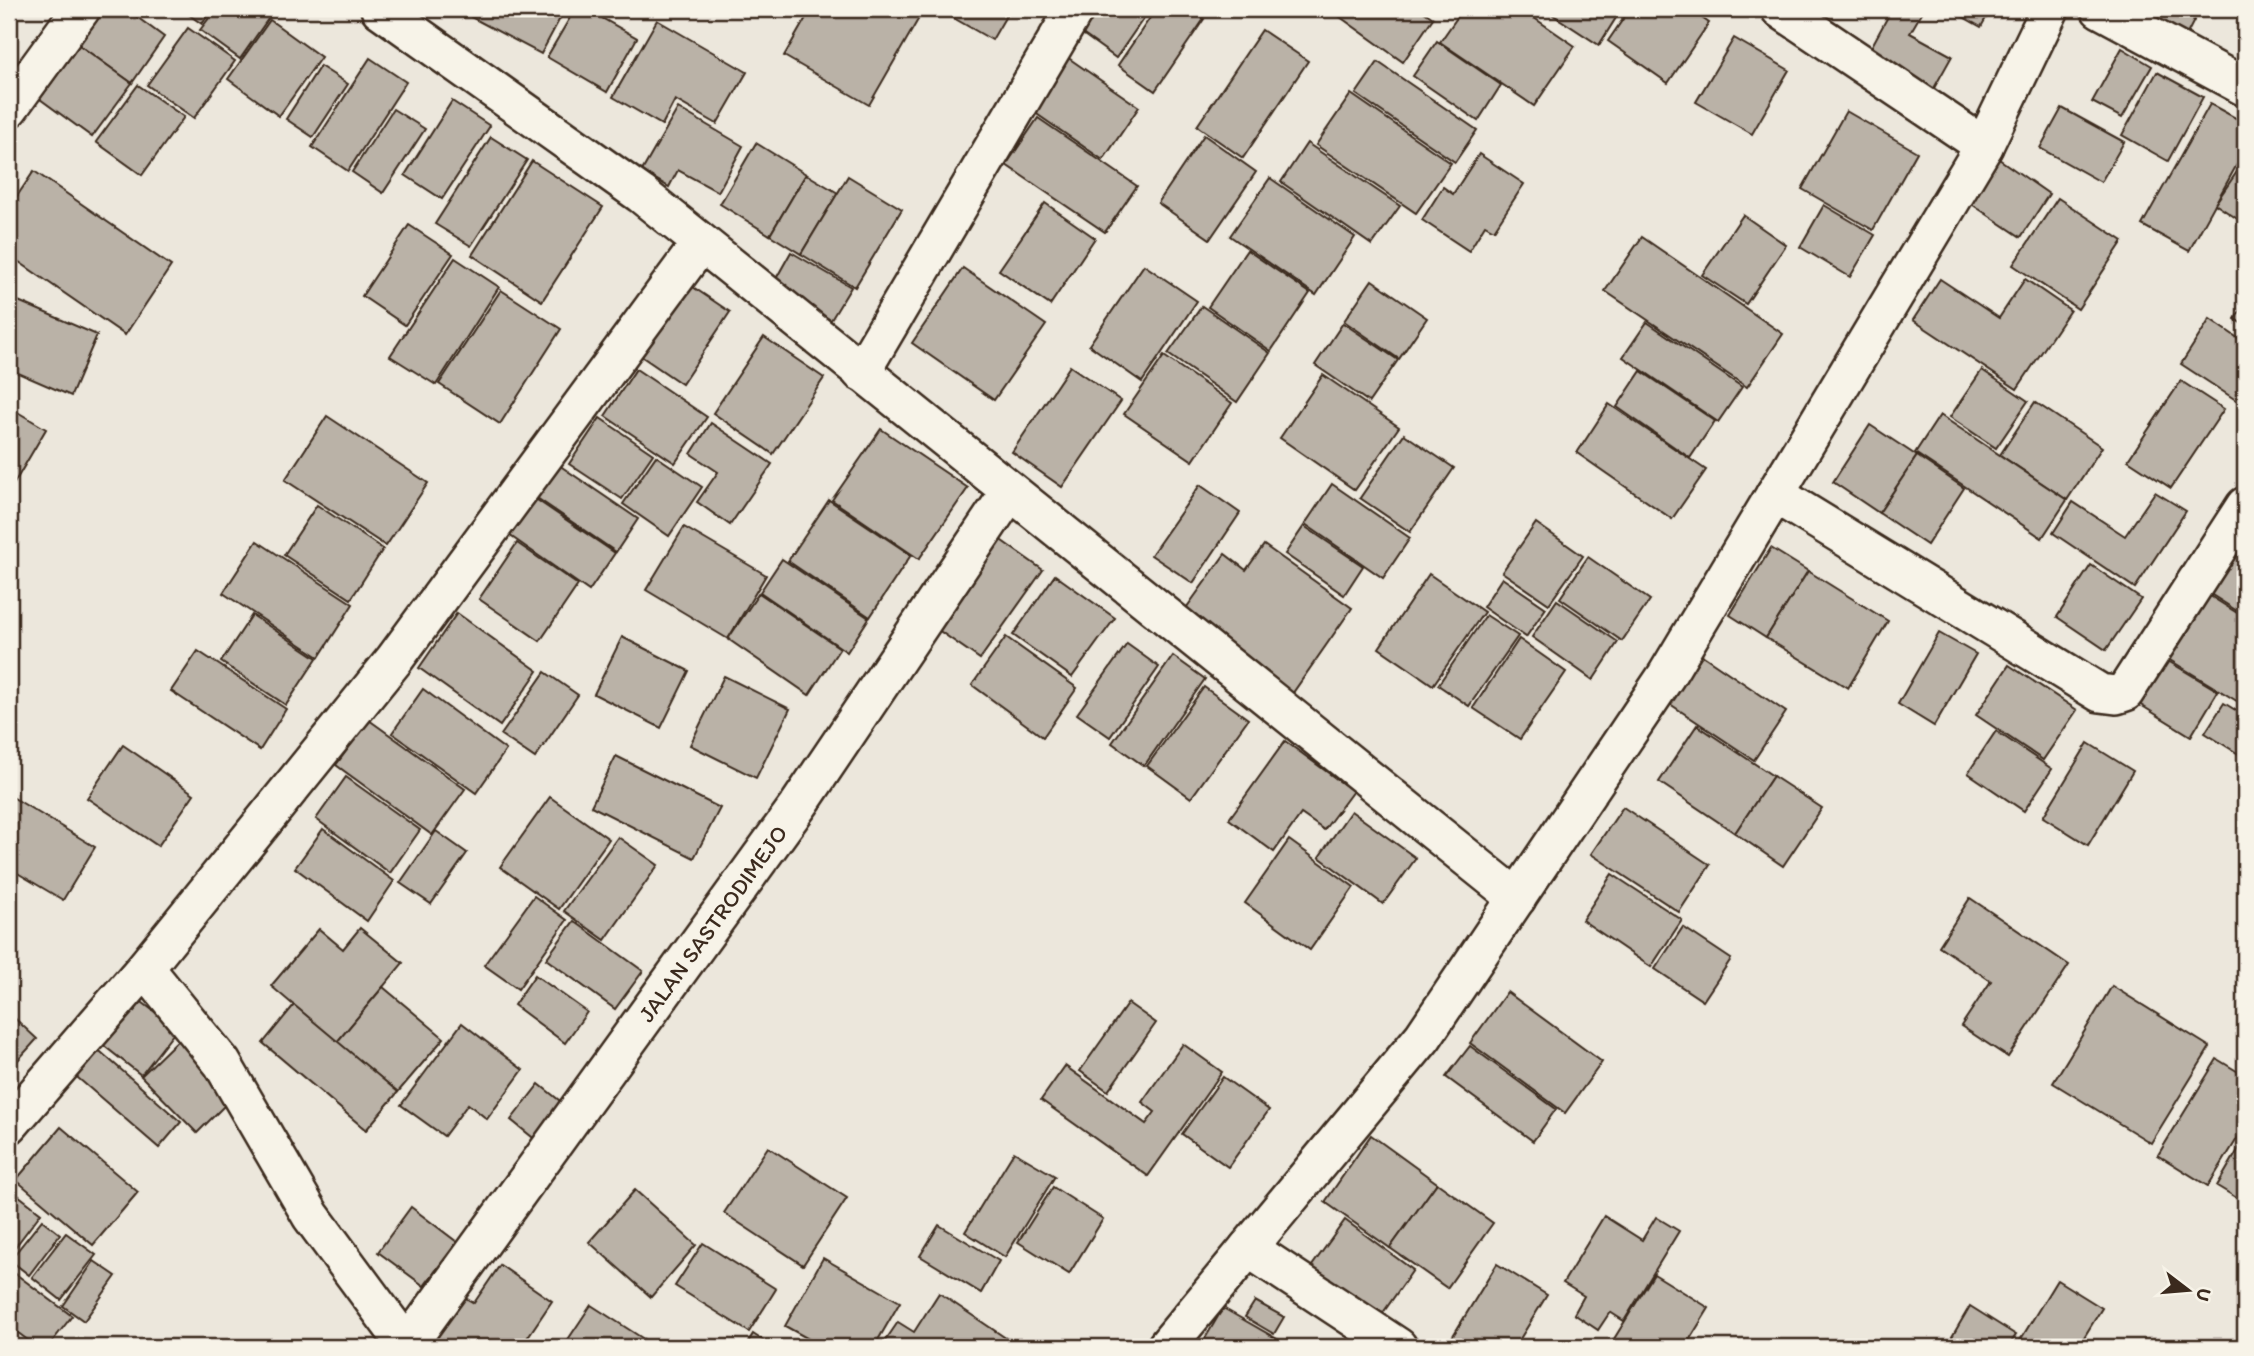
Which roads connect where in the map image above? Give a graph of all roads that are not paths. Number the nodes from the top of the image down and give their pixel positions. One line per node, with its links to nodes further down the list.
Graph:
1 (81, 9): 8 (street)
2 (380, 9): 10 (street)
3 (1075, 9): 11 (street)
4 (1780, 9): 9 (street)
5 (2050, 9): 9 (street)
6 (2100, 9): 7 (street)
7 (2245, 87)
8 (9, 108)
9 (1984, 146): 13 (street)
10 (701, 243): 11 (street); 16 (street)
11 (861, 372): 12 (street)
12 (1009, 493): 15 (street); 19 (street, JALAN SASTRODIMEJO)
13 (1775, 494): 14 (street); 15 (street)
14 (2245, 506)
15 (1517, 898): 18 (street)
16 (145, 968): 17 (street); 19 (street)
17 (9, 1125)
18 (1248, 1248): 20 (street); 21 (street)
19 (407, 1346)
20 (1166, 1347)
21 (1398, 1347)

